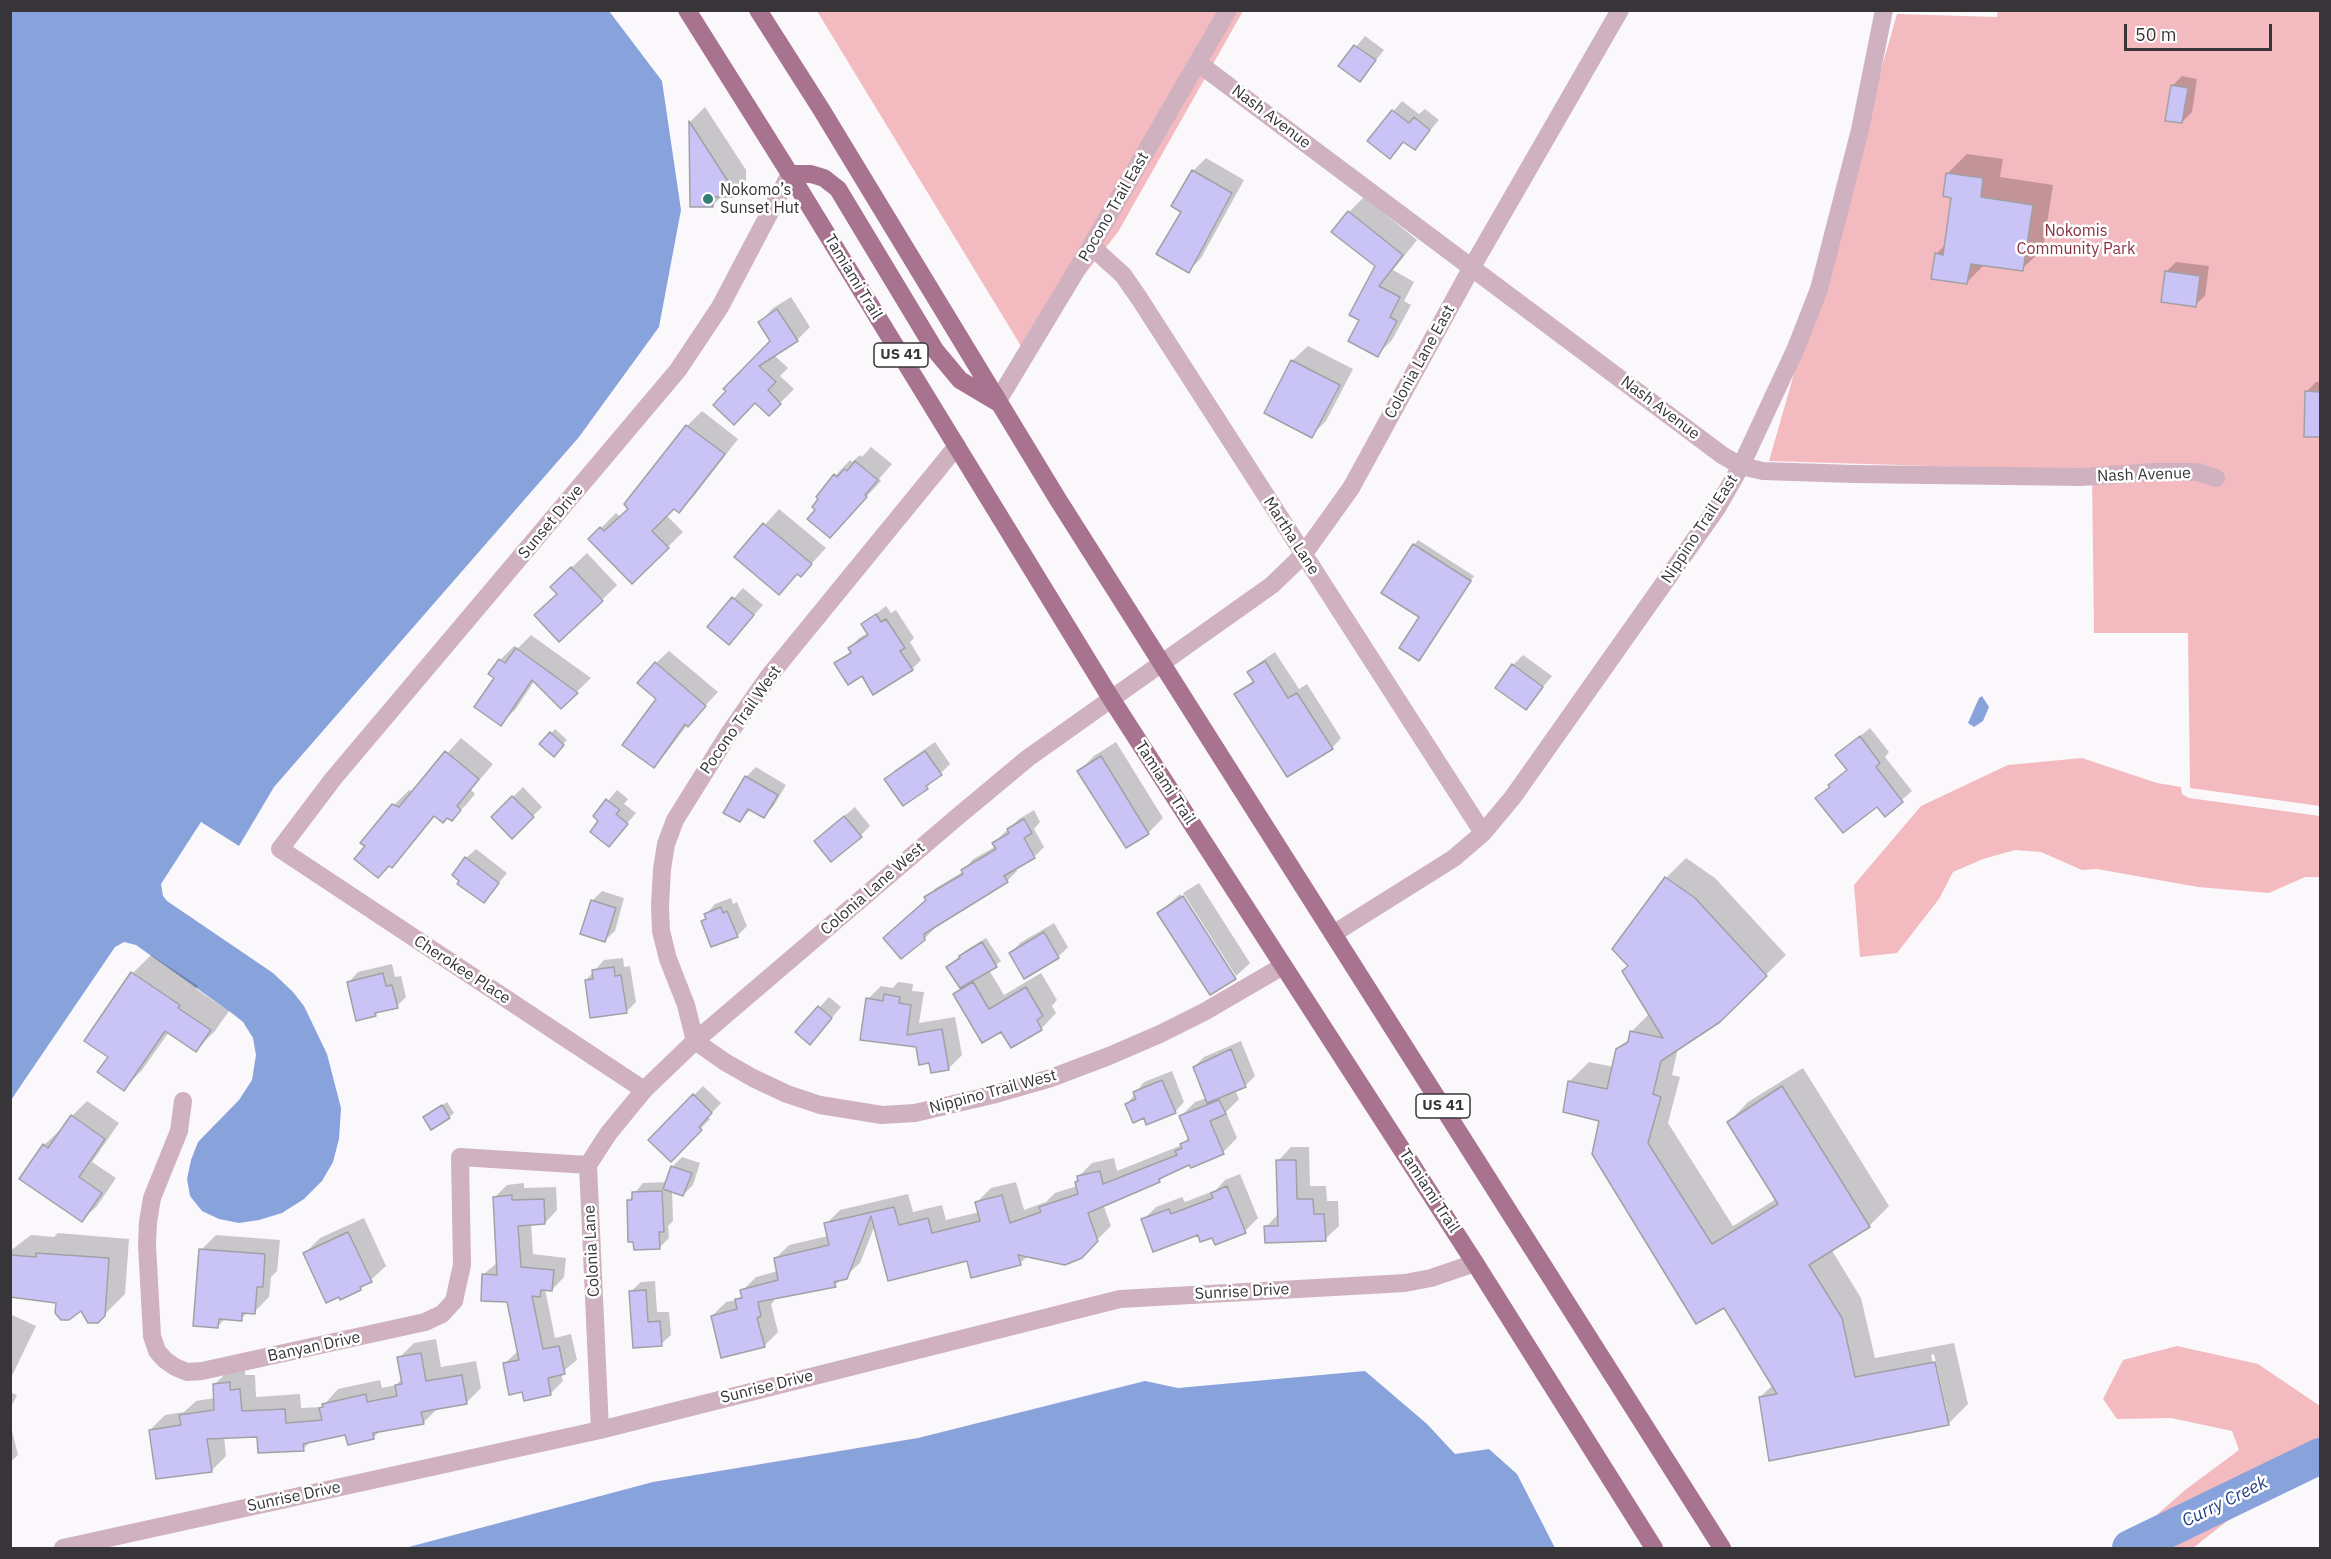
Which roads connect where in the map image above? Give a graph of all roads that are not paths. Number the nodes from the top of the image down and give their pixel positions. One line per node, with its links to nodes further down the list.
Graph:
1 (687, 10): 7 (main road, Tamiami Trail / US 41)
2 (758, 10): 10 (main road, US 41)
3 (1228, 10): 6 (street, Pocono Trail East)
4 (1620, 10): 9 (street, Colonia Lane East)
5 (1884, 10): 12 (street, Nippino Trail East)
6 (1198, 63): 8 (street, Pocono Trail East); 9 (street, Nash Avenue)
7 (790, 174): 10 (main road); 11 (main road, Tamiami Trail / US 41); 18 (street, Sunset Drive)
8 (1091, 246): 10 (street, Pocono Trail East); 14 (street, Martha Lane)
9 (1472, 267): 12 (street, Nash Avenue); 14 (street, Colonia Lane East)
10 (997, 402): 15 (main road, US 41)
11 (957, 446): 16 (main road, Tamiami Trail / US 41); 21 (street, Pocono Trail West)
12 (1741, 466): 13 (street, Nash Avenue); 17 (street, Nippino Trail East)
13 (2216, 478)
14 (1304, 555): 15 (street, Colonia Lane East); 17 (street, Martha Lane)
15 (1162, 663): 16 (street, Colonia Lane West); 19 (main road, US 41)
16 (1112, 700): 20 (main road, Tamiami Trail / US 41); 21 (street, Colonia Lane West)
17 (1483, 833): 19 (street, Nippino Trail East)
18 (280, 849): 22 (street, Cherokee Place)
19 (1333, 934): 29 (main road, US 41)
20 (1283, 966): 21 (street, Nippino Trail West); 25 (main road, Tamiami Trail / US 41)
21 (695, 1041): 22 (street, Colonia Lane West)
22 (644, 1090): 24 (street)
23 (183, 1101): 24 (street, Banyan Drive)
24 (588, 1165): 26 (street, Colonia Lane)
25 (1475, 1263): 26 (street, Sunrise Drive); 28 (main road, Tamiami Trail / US 41)
26 (600, 1430): 27 (street, Sunrise Drive)
27 (63, 1548)
28 (1654, 1548)
29 (1722, 1548)

